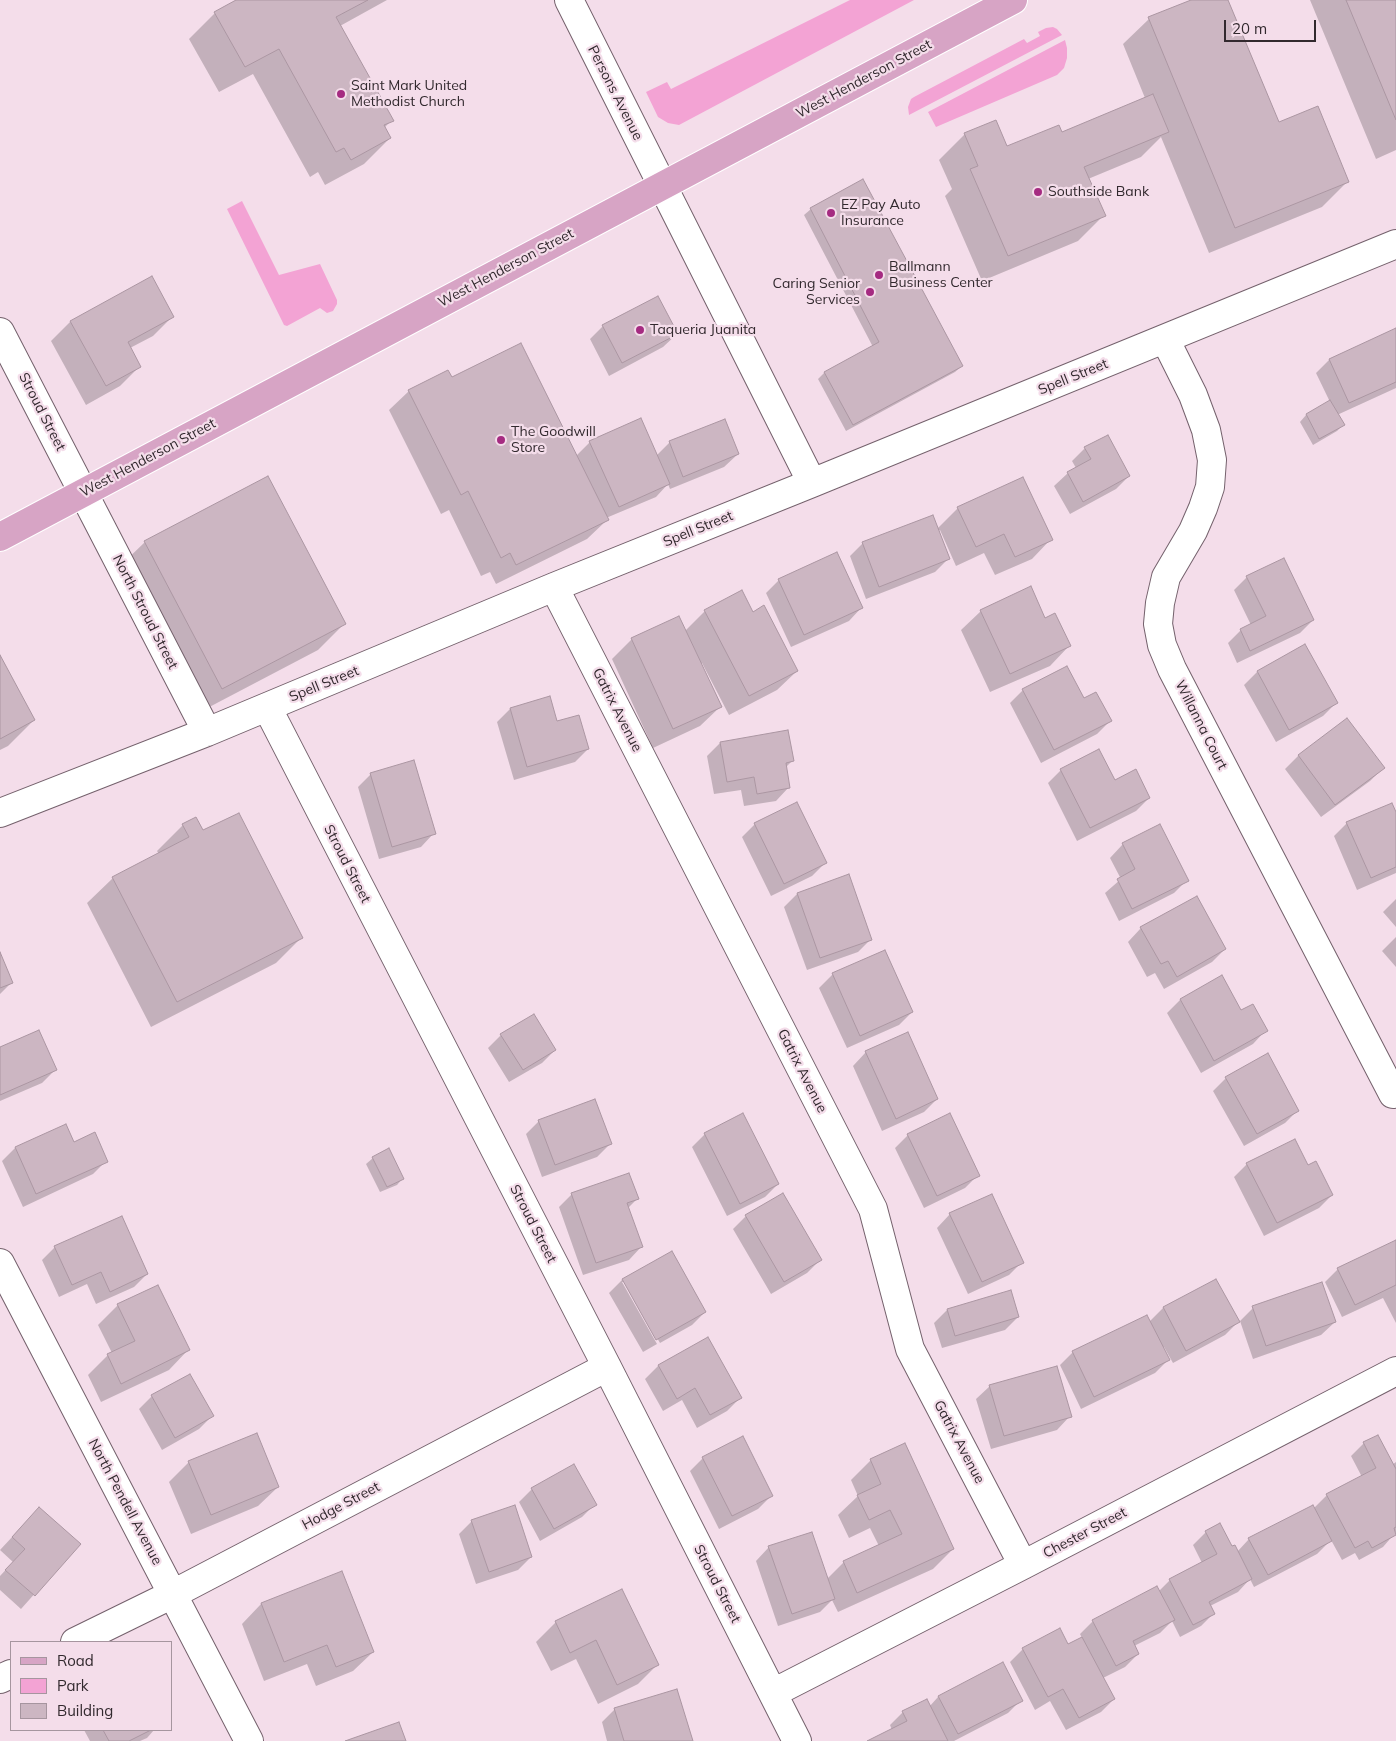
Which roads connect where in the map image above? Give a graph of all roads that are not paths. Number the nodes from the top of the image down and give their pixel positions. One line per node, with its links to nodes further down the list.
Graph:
1 (569, 0): 3 (street, Persons Avenue)
2 (1013, 0): 3 (main road, West Henderson Street)
3 (662, 185): 7 (street, Persons Avenue); 8 (main road, West Henderson Street)
4 (1396, 244): 6 (street, Spell Street)
5 (0, 332): 8 (street, Stroud Street)
6 (1165, 339): 7 (street, Spell Street); 14 (street, Willanna Court)
7 (812, 483): 10 (street, Spell Street)
8 (83, 492): 9 (main road, West Henderson Street); 12 (street, North Stroud Street)
9 (0, 537)
10 (554, 587): 11 (street, Spell Street); 18 (street, Gatrix Avenue)
11 (267, 707): 12 (street, Spell Street); 16 (street, Stroud Street)
12 (207, 732): 13 (street, Spell Street)
13 (0, 813)
14 (1393, 1094)
15 (0, 1263): 19 (street, North Pendell Avenue)
16 (607, 1367): 19 (street, Hodge Street); 21 (street, Stroud Street)
17 (1396, 1371): 18 (street, Chester Street)
18 (1023, 1566): 21 (street, Chester Street)
19 (173, 1594): 20 (street, Hodge Street); 22 (street, North Pendell Avenue)
20 (77, 1641)
21 (773, 1693): 23 (street, Stroud Street)
22 (249, 1741)
23 (797, 1741)

